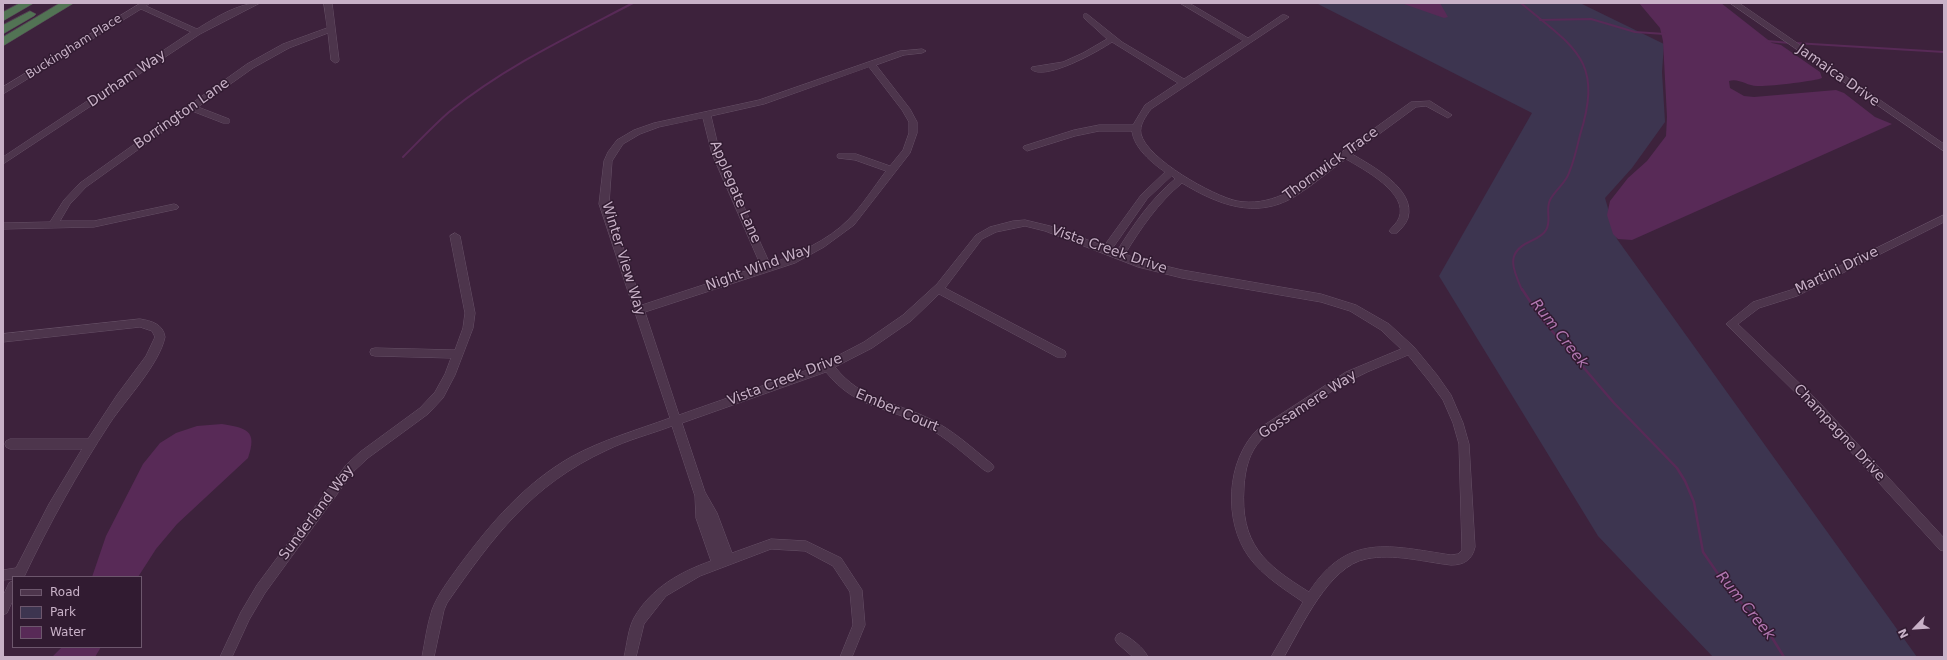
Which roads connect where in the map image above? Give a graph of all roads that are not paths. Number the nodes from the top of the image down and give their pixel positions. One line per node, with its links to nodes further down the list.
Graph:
1 (28, 3): 11 (highway)
2 (48, 3): 13 (highway)
3 (68, 3): 17 (highway)
4 (256, 3): 14 (street, Durham Way)
5 (328, 3): 12 (street)
6 (1184, 3): 16 (street)
7 (1734, 3): 30 (street, Jamaica Drive)
8 (143, 4): 14 (street); 23 (street, Buckingham Place)
9 (1087, 16): 15 (street)
10 (1285, 17): 16 (street)
11 (3, 18)
12 (331, 29): 19 (street); 24 (street, Borrington Lane)
13 (3, 30)
14 (197, 32): 33 (street, Durham Way)
15 (1112, 39): 21 (street); 22 (street)
16 (1248, 41): 22 (street)
17 (3, 42)
18 (922, 52): 20 (street, Winter View Way)
19 (336, 60)
20 (871, 64): 25 (street, Winter View Way); 34 (street, Night Wind Way)
21 (1035, 68)
22 (1184, 84): 28 (street)
23 (3, 92)
24 (192, 108): 27 (street); 42 (street, Borrington Lane)
25 (707, 115): 47 (street, Applegate Lane); 49 (street, Winter View Way)
26 (1448, 115): 31 (street, Thornwick Trace)
27 (226, 121)
28 (1137, 128): 29 (street); 35 (street, Thornwick Trace)
29 (1027, 148)
30 (1944, 148)
31 (1346, 155): 36 (street, Thornwick Trace); 43 (street)
32 (841, 156): 34 (street)
33 (3, 161)
34 (892, 170): 47 (street, Night Wind Way)
35 (1172, 171): 36 (street, Thornwick Trace); 38 (street)
36 (1182, 178): 39 (street)
37 (174, 207): 42 (street)
38 (1135, 208): 39 (street); 45 (street)
39 (1147, 211): 46 (street)
40 (1944, 218): 50 (street, Martini Drive)
41 (3, 226): 42 (street)
42 (52, 226)
43 (1394, 231)
44 (456, 236): 54 (street, Sunderland Way)
45 (1106, 250): 46 (street, Vista Creek Drive); 48 (street, Vista Creek Drive)
46 (1120, 256): 52 (street, Vista Creek Drive)
47 (768, 268): 49 (street, Night Wind Way)
48 (938, 289): 55 (street); 56 (street, Vista Creek Drive)
49 (638, 310): 57 (street, Winter View Way)
50 (1731, 324): 61 (street, Champagne Drive)
51 (3, 338): 59 (street)
52 (1410, 350): 66 (street, Gossamere Way); 66 (street, Vista Creek Drive)
53 (375, 352): 54 (street)
54 (458, 354): 69 (street, Sunderland Way)
55 (1061, 354)
56 (828, 366): 57 (street, Vista Creek Drive); 60 (street, Ember Court)
57 (675, 421): 62 (street, Winter View Way); 70 (street, Vista Creek Drive)
58 (10, 444): 59 (street)
59 (90, 444): 64 (street)
60 (988, 467)
61 (1944, 546)
62 (722, 561): 71 (street); 72 (street)
63 (3, 575): 64 (street)
64 (19, 575)
65 (12, 589): 67 (street)
66 (1311, 600): 74 (street)
67 (3, 609)
68 (1121, 639): 73 (street)
69 (226, 657)
70 (428, 657)
71 (630, 657)
72 (846, 657)
73 (1142, 657)
74 (1277, 657)

